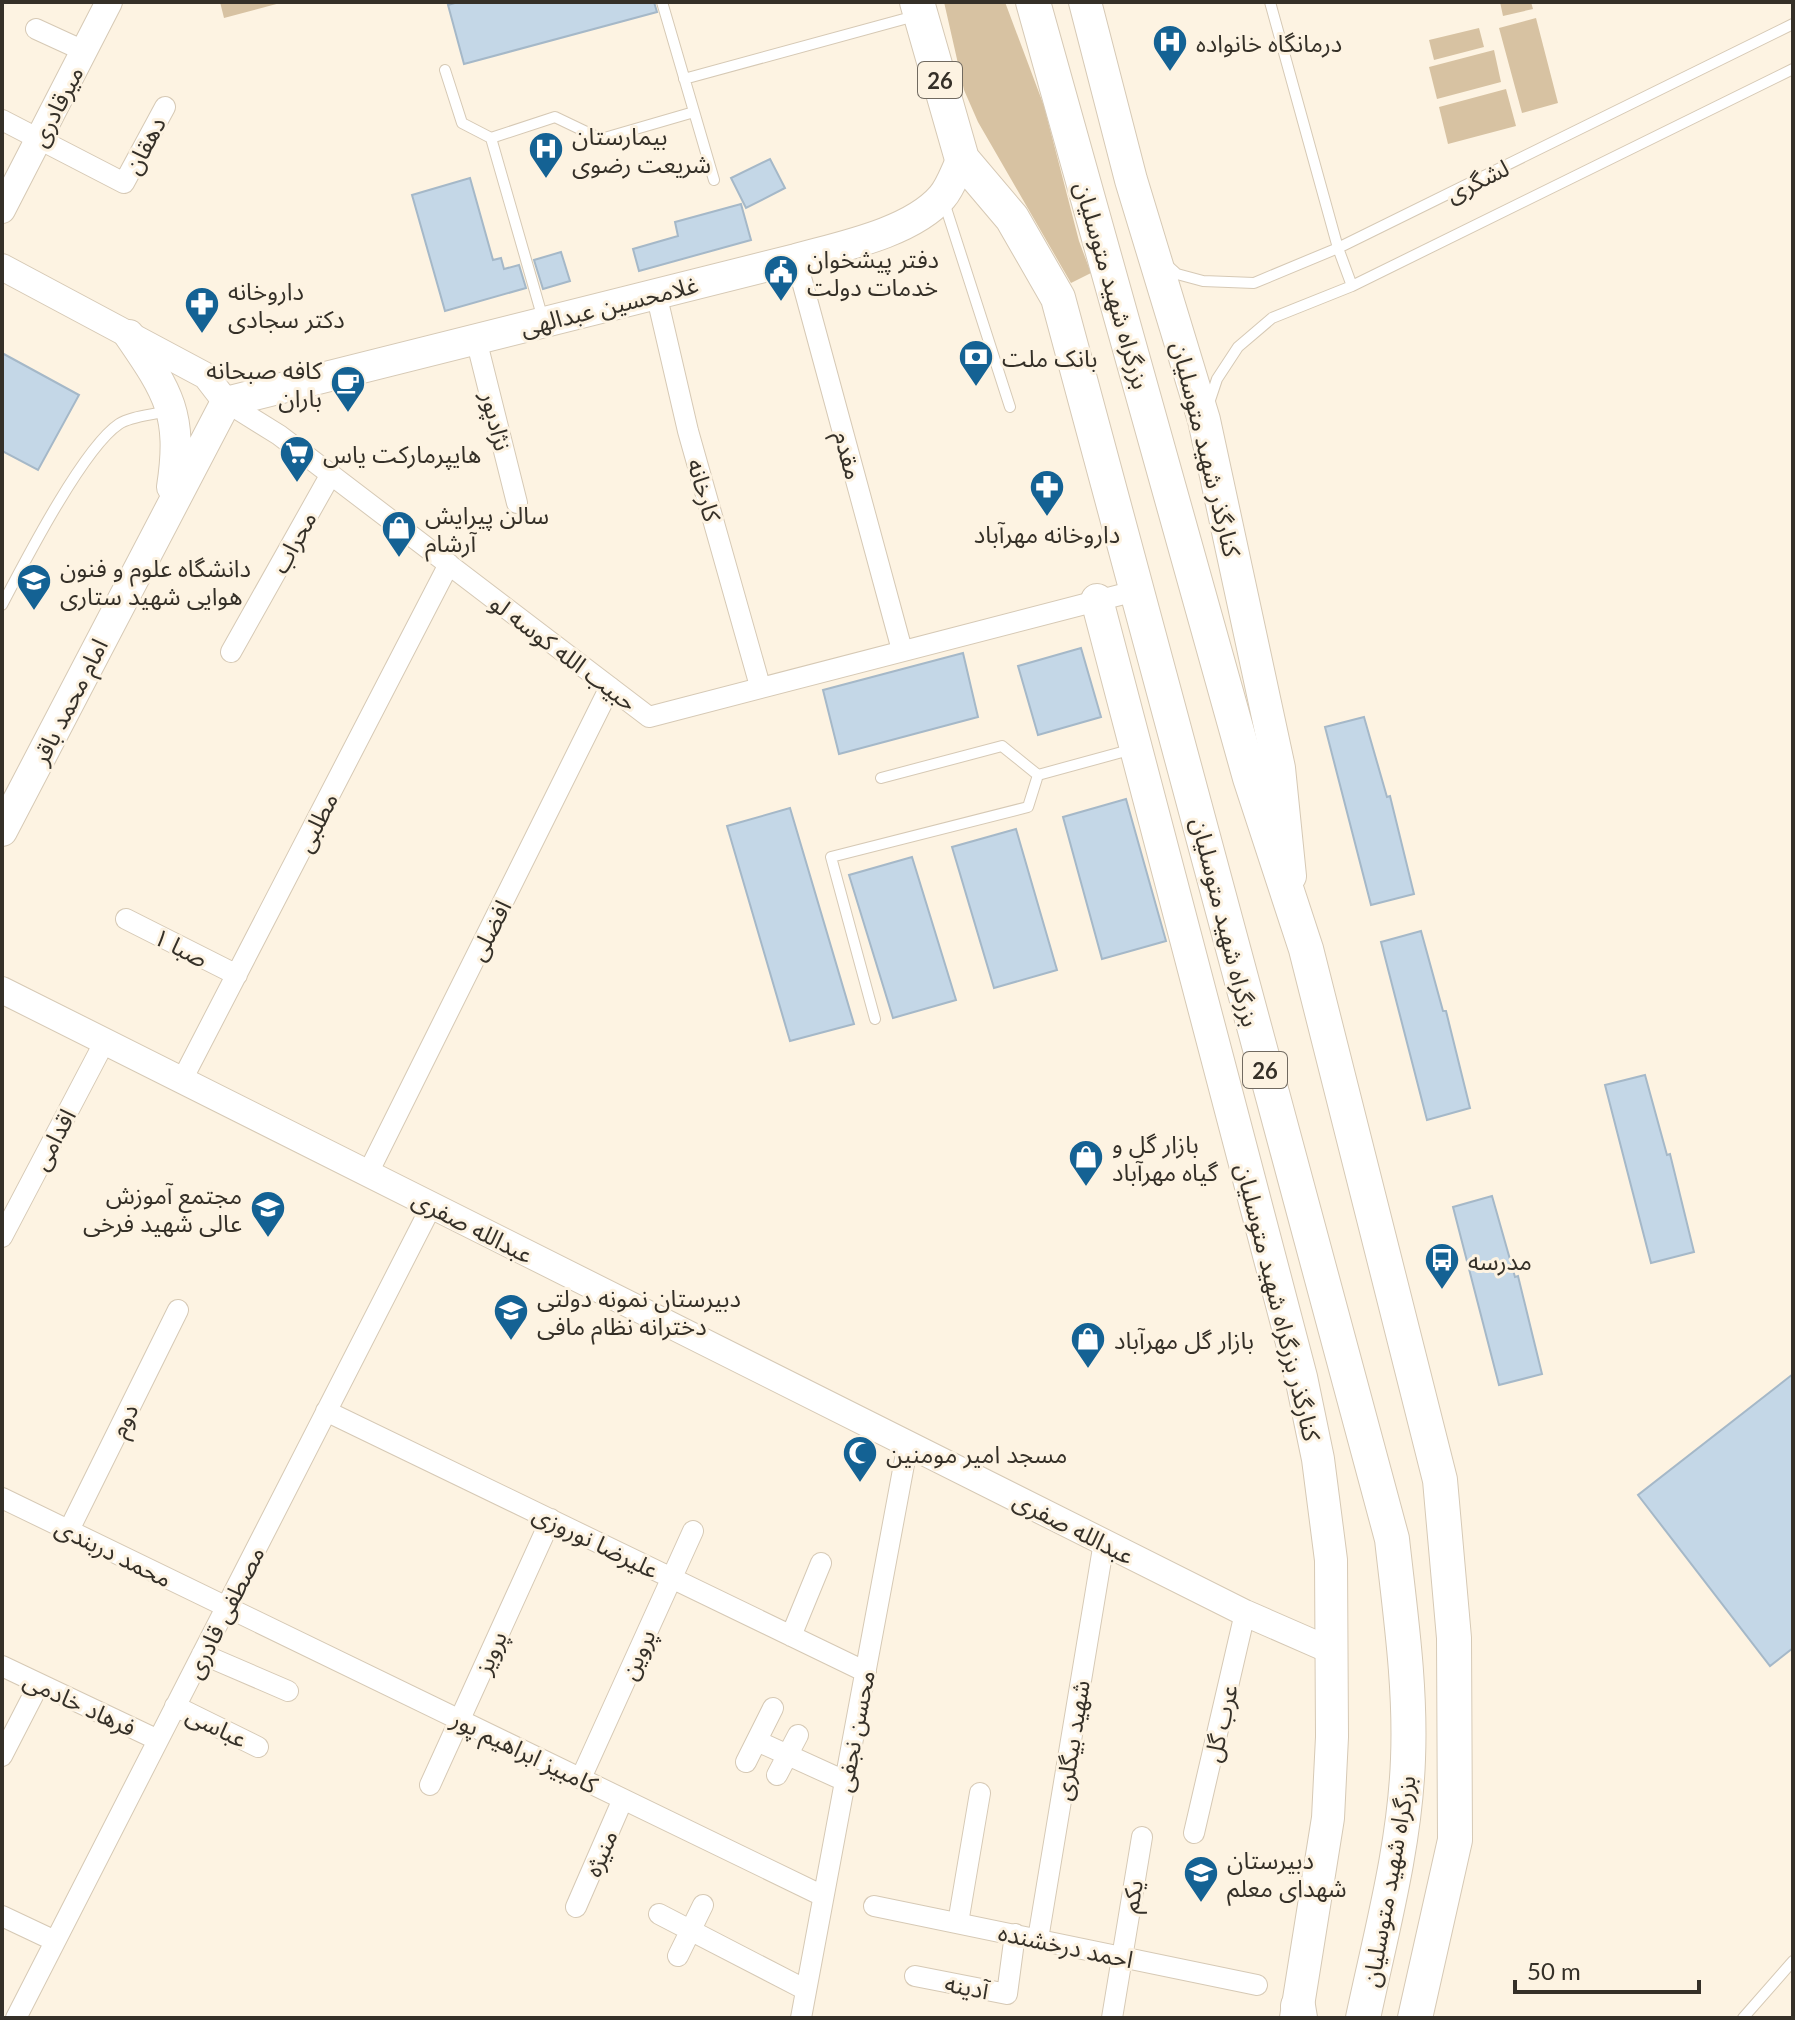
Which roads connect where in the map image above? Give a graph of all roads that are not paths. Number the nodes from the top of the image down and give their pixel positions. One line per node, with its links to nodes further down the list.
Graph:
1 (109, 2): 9 (street, میرقادری)
2 (662, 2): 12 (lane)
3 (1033, 2): 50 (highway, بزرگراه شهید متوسلیان)
4 (1085, 2): 23 (main road, کنارگذر شهید متوسلیان)
5 (1270, 2): 22 (lane)
6 (919, 8): 12 (lane); 18 (highway, بزرگراه شهید متوسلیان / 26)
7 (1793, 24): 22 (lane, لشگری)
8 (36, 29): 9 (street)
9 (84, 51): 16 (street, میرقادری)
10 (1793, 69): 26 (lane, لشگری)
11 (445, 70): 17 (lane)
12 (684, 79): 14 (lane)
13 (165, 107): 16 (street, دهقان)
14 (694, 112): 17 (lane); 19 (lane)
15 (2, 120): 16 (street)
16 (39, 138): 21 (street, میرقادری)
17 (491, 138): 28 (lane)
18 (962, 159): 20 (main road, غلامحسین عبدالهی); 39 (highway, بزرگراه شهید متوسلیان / 26)
19 (714, 180)
20 (943, 197): 24 (main road, غلامحسین عبدالهی); 32 (lane)
21 (2, 210)
22 (1338, 248): 23 (lane, لشگری); 26 (lane)
23 (1156, 255): 34 (main road, کنارگذر شهید متوسلیان)
24 (796, 259): 27 (main road, غلامحسین عبدالهی); 42 (street, مقدم)
25 (2, 267): 29 (street)
26 (1352, 286): 34 (lane, لشگری)
27 (656, 293): 28 (main road, غلامحسین عبدالهی); 44 (street, کارخانه)
28 (544, 321): 30 (main road, غلامحسین عبدالهی)
29 (129, 335): 31 (street); 33 (main road)
30 (476, 339): 31 (main road, غلامحسین عبدالهی); 36 (street, نژادپور)
31 (226, 402): 35 (street, حبیب الله کوسه لو); 37 (main road, امام محمد باقر)
32 (1010, 407)
33 (173, 410): 37 (main road); 41 (lane)
34 (1204, 420): 50 (main road, کنارگذر شهید متوسلیان)
35 (331, 474): 38 (street, حبیب الله کوسه لو); 43 (street, محراب)
36 (517, 503)
37 (169, 510): 49 (main road, امام محمد باقر)
38 (449, 564): 45 (street, حبیب الله کوسه لو); 52 (street, مطلبی)
39 (1139, 590): 40 (street, حبیب الله کوسه لو); 118 (highway, بزرگراه شهید متوسلیان / 26)
40 (1097, 600): 42 (street, حبیب الله کوسه لو); 46 (main road, کنارگذر بزرگراه شهید متوسلیان)
41 (2, 605)
42 (902, 650): 44 (street, حبیب الله کوسه لو)
43 (231, 652)
44 (760, 686): 45 (street, حبیب الله کوسه لو)
45 (610, 687): 57 (street, افضلی)
46 (1135, 748): 47 (lane); 73 (main road, کنارگذر بزرگراه شهید متوسلیان)
47 (1038, 775): 48 (lane); 54 (lane)
48 (881, 778)
49 (2, 831)
50 (1293, 903): 119 (highway, بزرگراه شهید متوسلیان)
51 (126, 919): 52 (street, صبا ۱)
52 (237, 975): 56 (street, مطلبی)
53 (2, 990): 55 (street, عبدالله صفری)
54 (875, 1019)
55 (105, 1041): 56 (street, عبدالله صفری); 59 (street, اقدامی)
56 (182, 1080): 57 (street, عبدالله صفری)
57 (368, 1173): 58 (street, عبدالله صفری)
58 (432, 1205): 61 (street, مصطفی قادری); 62 (street, عبدالله صفری)
59 (2, 1237)
60 (178, 1310): 65 (street, دوم)
61 (326, 1411): 64 (street, علیرضا نوروزی); 70 (street, مصطفی قادری)
62 (908, 1443): 67 (street, عبدالله صفری); 76 (street, محسن نجفی)
63 (2, 1498): 65 (street, محمد دربندی)
64 (551, 1519): 69 (street, علیرضا نوروزی); 81 (street, پرویز)
65 (69, 1530): 70 (street, محمد دربندی)
66 (693, 1531): 69 (street, پروین)
67 (1104, 1542): 71 (street, عبدالله صفری); 106 (street, شهید بیگلری)
68 (821, 1563): 72 (street)
69 (672, 1578): 72 (street, علیرضا نوروزی); 90 (street, پروین)
70 (226, 1606): 74 (street, مصطفی قادری); 81 (street, کامبیز ابراهیم پور)
71 (1245, 1613): 73 (street, عبدالله صفری); 95 (street, عرب گل)
72 (791, 1636): 76 (street, علیرضا نوروزی)
73 (1332, 1651): 114 (main road, کنارگذر بزرگراه شهید متوسلیان)
74 (202, 1654): 78 (street); 79 (street, مصطفی قادری)
75 (2, 1666): 77 (street, فرهاد خادمی)
76 (866, 1672): 91 (street, محسن نجفی)
77 (39, 1684): 83 (street, فرهاد خادمی); 87 (street)
78 (288, 1691)
79 (175, 1706): 83 (street, مصطفی قادری); 85 (street, عباسی)
80 (773, 1708): 84 (street)
81 (460, 1720): 90 (street, کامبیز ابراهیم پور); 92 (street, پرویز)
82 (798, 1735): 86 (street)
83 (158, 1740): 107 (street, مصطفی قادری)
84 (757, 1741): 86 (street); 88 (street)
85 (258, 1747)
86 (788, 1755): 89 (street); 91 (street)
87 (2, 1756)
88 (746, 1762)
89 (777, 1775)
90 (581, 1778): 94 (street, کامبیز ابراهیم پور)
91 (845, 1781): 97 (street, محسن نجفی)
92 (430, 1785)
93 (980, 1793): 103 (street)
94 (623, 1799): 97 (street, کامبیز ابراهیم پور); 100 (street, منیژه)
95 (1194, 1833)
96 (1142, 1837): 109 (street, یکم)
97 (823, 1896): 113 (street, محسن نجفی)
98 (703, 1905): 104 (street)
99 (874, 1906): 103 (street, احمد درخشنده)
100 (576, 1907)
101 (659, 1914): 104 (street)
102 (2, 1916): 107 (street)
103 (958, 1923): 105 (street, احمد درخشنده)
104 (691, 1931): 108 (street); 113 (street)
105 (1015, 1934): 106 (street, احمد درخشنده); 111 (street, آدینه)
106 (1038, 1939): 109 (street, احمد درخشنده)
107 (55, 1941): 115 (street, مصطفی قادری)
108 (678, 1956)
109 (1121, 1956): 112 (street, احمد درخشنده); 117 (street)
110 (1793, 1961): 120 (lane)
111 (915, 1976)
112 (1257, 1985)
113 (806, 1990): 116 (street, محسن نجفی)
114 (1298, 2014)
115 (16, 2018)
116 (801, 2018)
117 (1112, 2018)
118 (1363, 2018)
119 (1415, 2018)
120 (1743, 2018)

